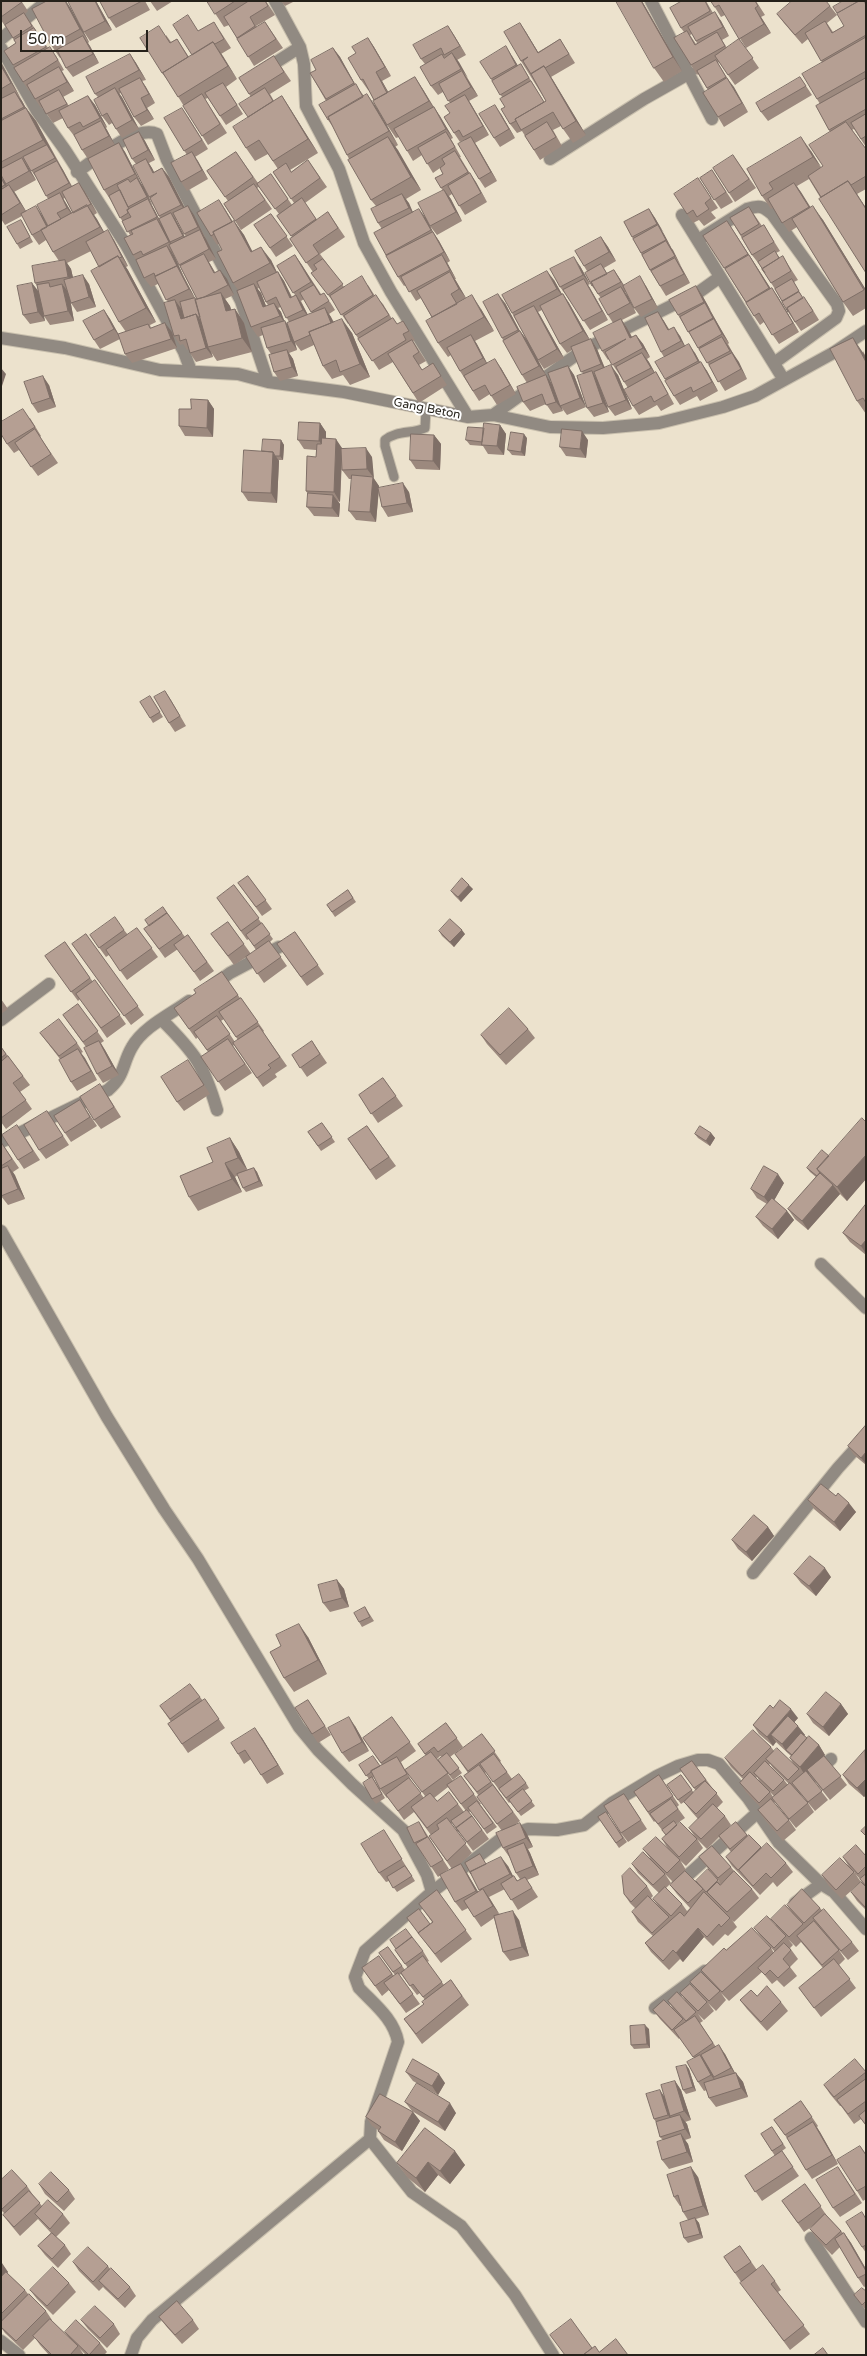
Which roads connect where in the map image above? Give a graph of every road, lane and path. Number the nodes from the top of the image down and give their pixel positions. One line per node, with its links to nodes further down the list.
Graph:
1 (47, 1): 4 (street)
2 (275, 1): 5 (street)
3 (651, 1): 7 (street)
4 (1, 38)
5 (300, 47): 8 (street); 23 (street)
6 (1, 48): 11 (street)
7 (690, 73): 9 (street); 10 (street)
8 (250, 78)
9 (712, 119)
10 (550, 159)
11 (77, 172): 18 (street); 20 (street)
12 (682, 215): 13 (street)
13 (698, 240): 14 (street); 17 (street)
14 (720, 277): 17 (street); 22 (street)
15 (866, 331): 19 (street, Gang Beton)
16 (1, 338): 18 (street, Gang Beton)
17 (774, 364): 19 (street)
18 (191, 371): 20 (street, Gang Beton)
19 (784, 380): 22 (street, Gang Beton)
20 (268, 382): 21 (street, Gang Beton)
21 (426, 412): 23 (street, Gang Beton); 24 (lane)
22 (493, 415): 23 (street, Gang Beton)
23 (468, 416)
24 (394, 477)
25 (279, 947): 28 (street)
26 (49, 984): 27 (street)
27 (1, 1020)
28 (162, 1020): 29 (street); 30 (street)
29 (217, 1110)
30 (1, 1142)
31 (1, 1231): 42 (street)
32 (821, 1264): 33 (street)
33 (866, 1308)
34 (866, 1437): 35 (street)
35 (753, 1573)
36 (831, 1759): 37 (street)
37 (790, 1796)
38 (776, 1807): 39 (street)
39 (759, 1816): 40 (street); 41 (street); 42 (street)
40 (678, 1884)
41 (821, 1884): 43 (street); 44 (street)
42 (432, 1892): 47 (street)
43 (786, 1910)
44 (866, 1928)
45 (717, 1962): 46 (street)
46 (655, 2008)
47 (370, 2140): 52 (street); 53 (street)
48 (811, 2238): 49 (street)
49 (866, 2322)
50 (1, 2341): 51 (street)
51 (19, 2355)
52 (132, 2355)
53 (553, 2355)

